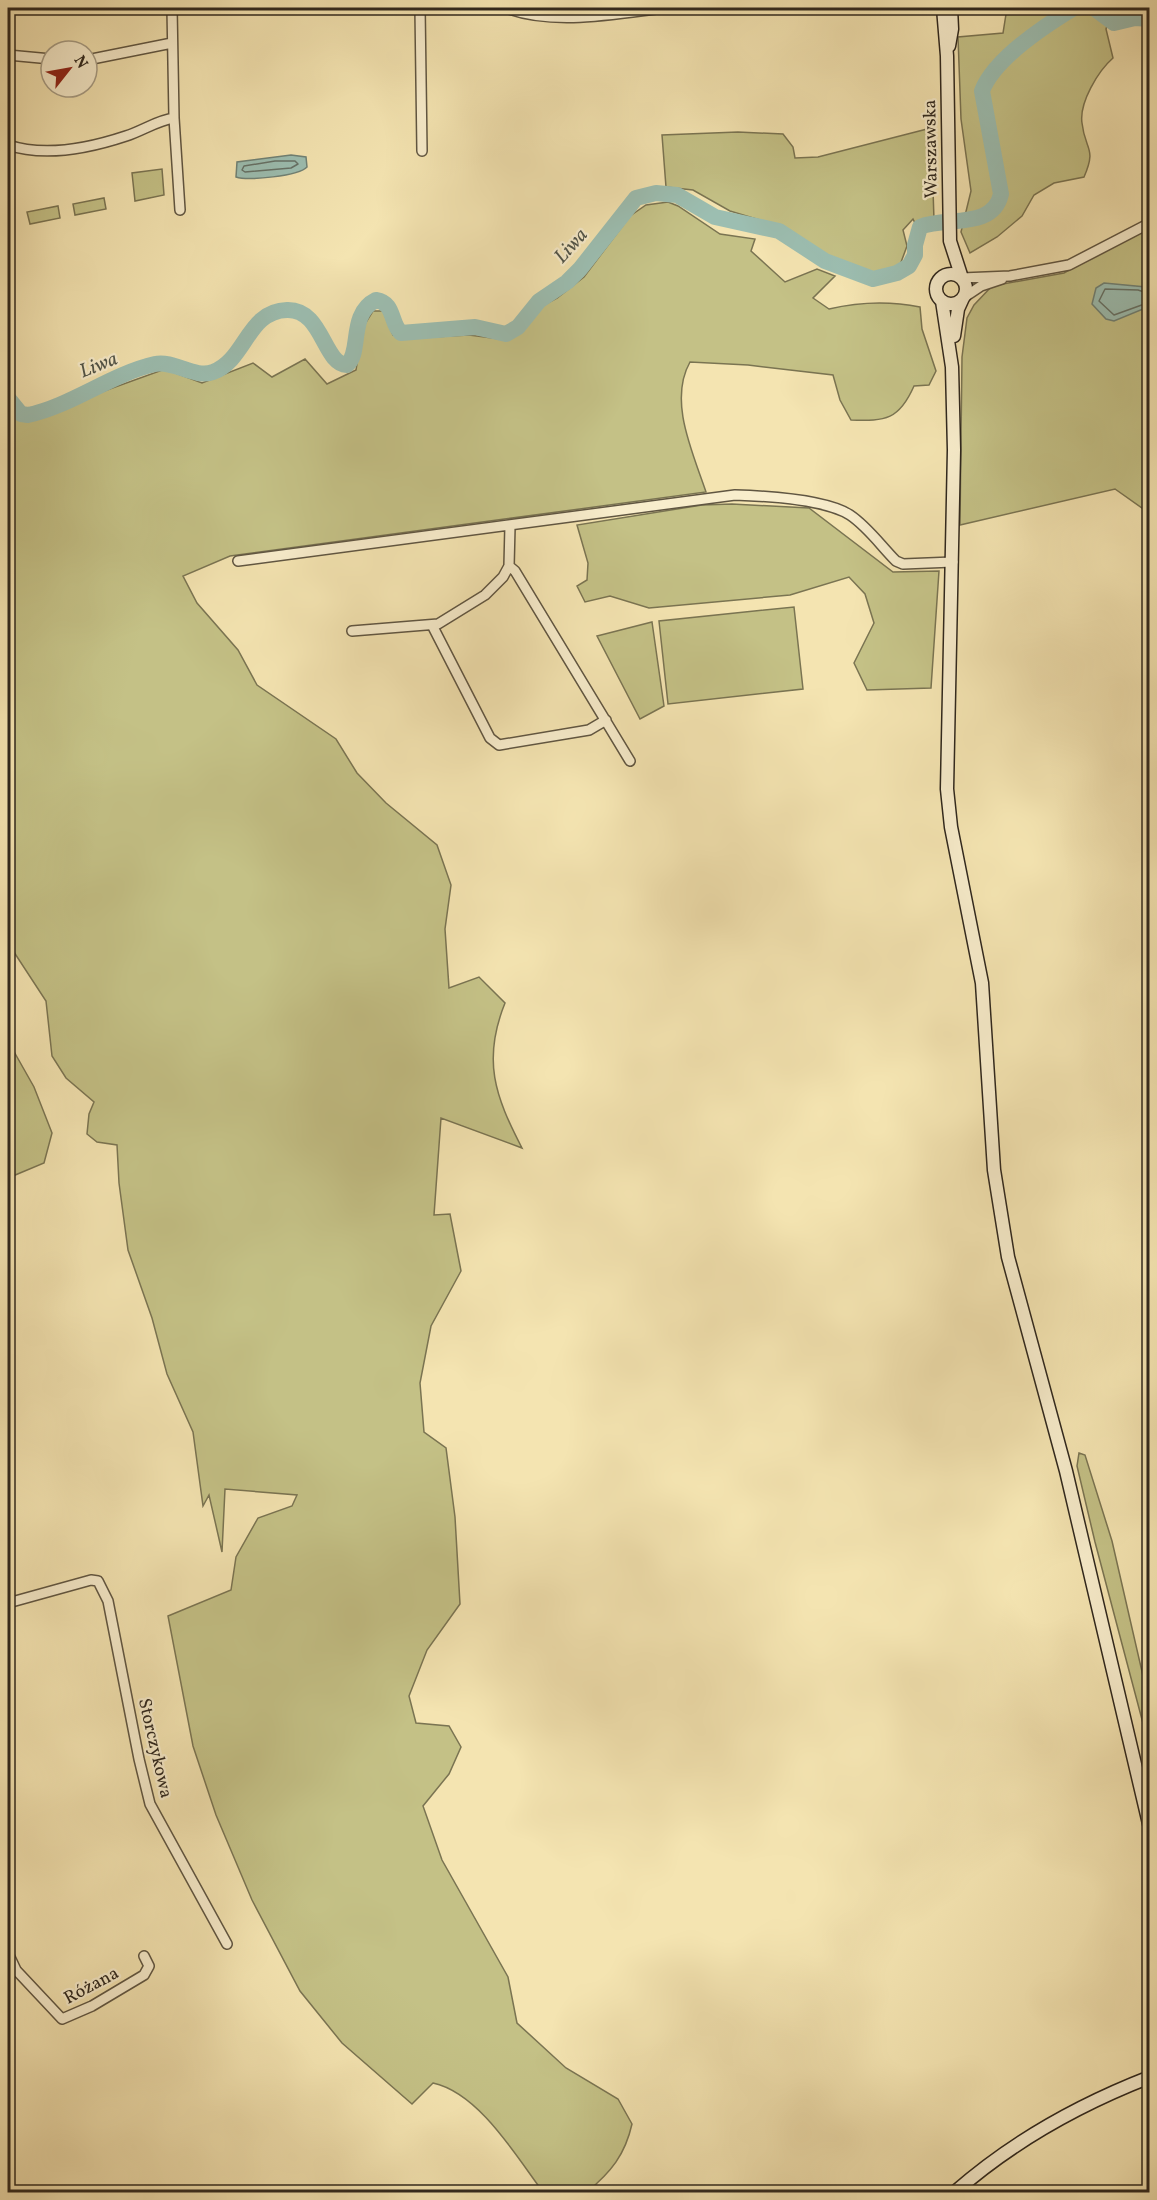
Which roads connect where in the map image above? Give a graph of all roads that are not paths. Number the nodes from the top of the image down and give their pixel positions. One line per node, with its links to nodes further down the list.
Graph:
1 (172, 8): 7 (street)
2 (420, 8): 14 (street)
3 (506, 8): 4 (street)
4 (664, 8)
5 (943, 8): 9 (main road, Warszawska)
6 (951, 8): 9 (main road, Warszawska)
7 (172, 43): 11 (street); 12 (street)
8 (8, 55): 10 (street)
9 (947, 56): 17 (main road, Warszawska)
10 (39, 58)
11 (99, 58)
12 (174, 118): 13 (street); 15 (street)
13 (8, 145)
14 (422, 151)
15 (180, 210)
16 (1149, 223): 19 (street)
17 (950, 241): 18 (main road); 20 (main road)
18 (943, 276): 20 (main road); 22 (main road)
19 (1010, 276): 20 (street); 21 (street)
20 (962, 278): 21 (main road)
21 (963, 298): 22 (main road); 23 (main road)
22 (942, 301): 23 (main road)
23 (952, 367): 26 (main road)
24 (510, 526): 25 (street); 26 (street); 27 (street)
25 (238, 561)
26 (953, 562): 33 (main road)
27 (509, 566): 28 (street); 30 (street)
28 (432, 625): 29 (street); 30 (street)
29 (352, 631)
30 (606, 720): 31 (street)
31 (630, 761)
32 (8, 1603): 34 (street, Storczykowa)
33 (1149, 1828)
34 (227, 1944)
35 (8, 1953): 37 (street, Różana)
36 (144, 1956): 37 (street, Różana)
37 (11, 1972)
38 (1149, 2077): 39 (main road)
39 (956, 2193)

